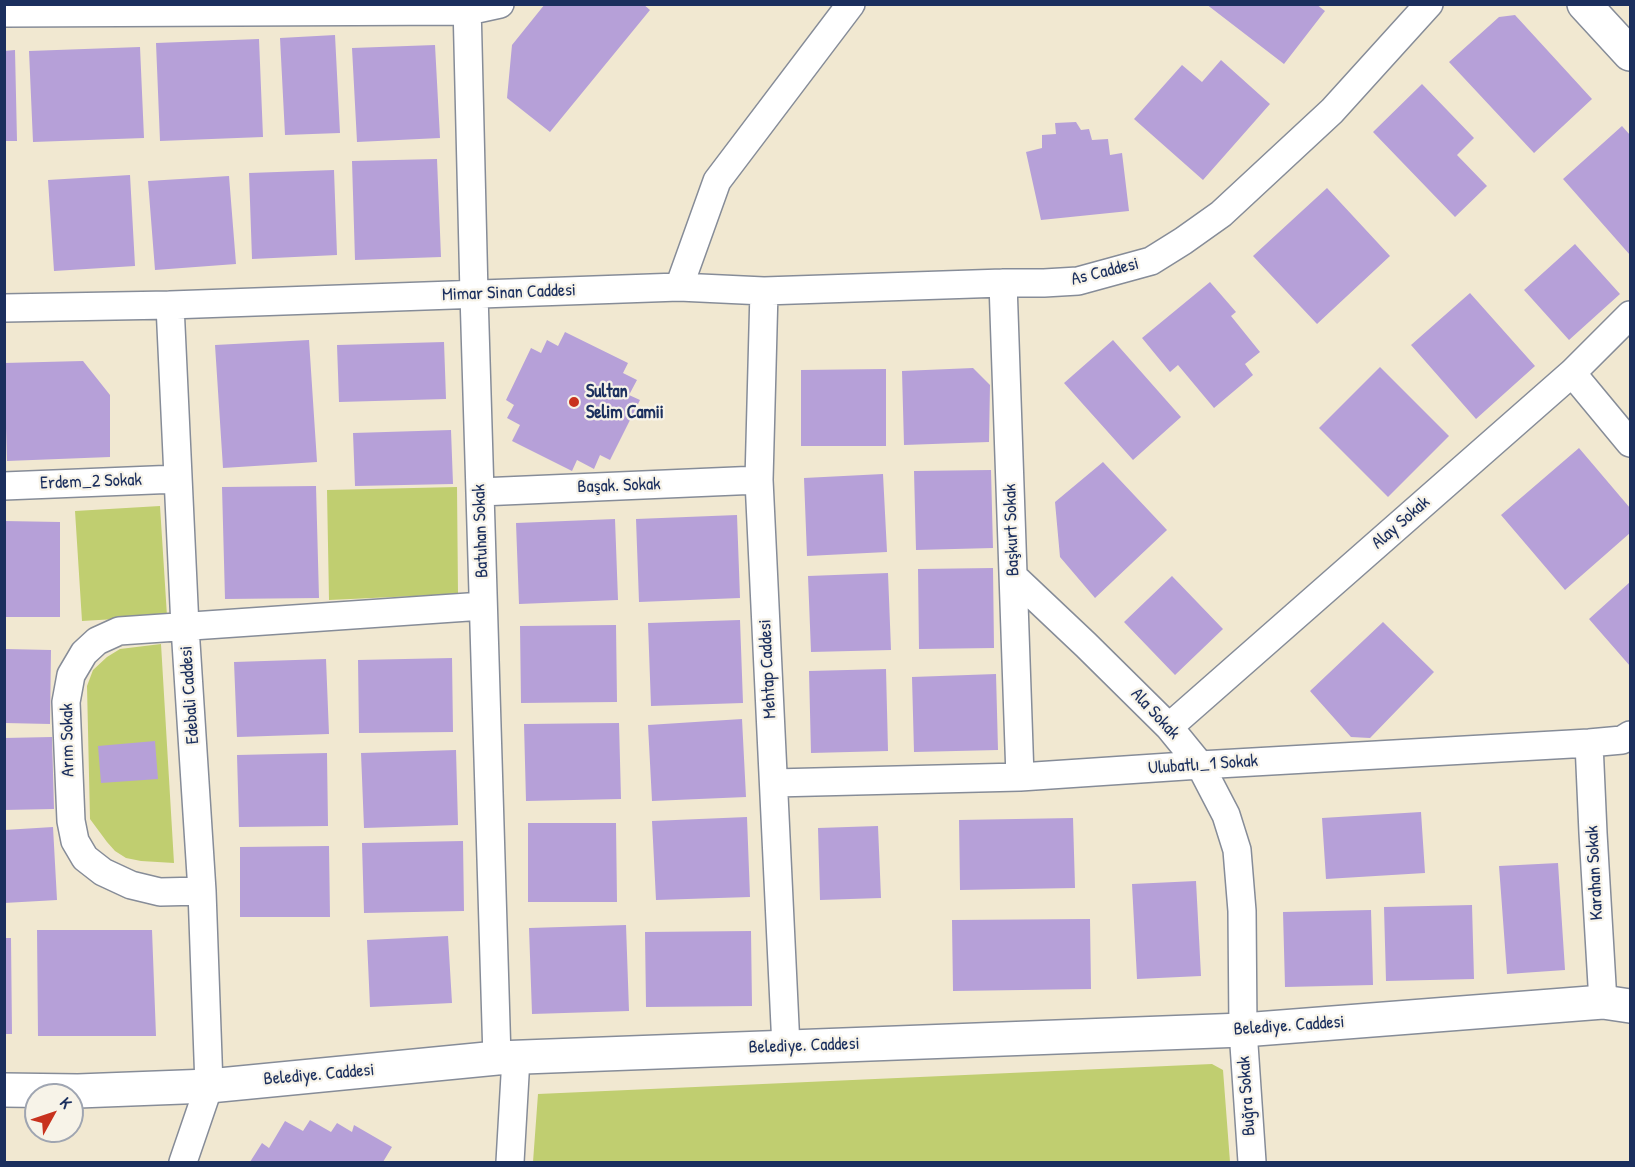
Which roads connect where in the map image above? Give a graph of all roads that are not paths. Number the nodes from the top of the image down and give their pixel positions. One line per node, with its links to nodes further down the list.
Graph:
1 (500, 4): 5 (street)
2 (852, 4): 9 (street)
3 (1429, 4): 8 (street, As Caddesi)
4 (1584, 4): 7 (street)
5 (467, 8): 6 (street); 11 (street, Batuhan Sokak)
6 (4, 13)
7 (1630, 54)
8 (1004, 283): 10 (street, As Caddesi); 21 (street, Başkurt Sokak)
9 (679, 287): 10 (street, As Caddesi); 11 (street, Mimar Sinan Caddesi)
10 (764, 291): 18 (street, Mehtap Caddesi)
11 (474, 294): 12 (street, Mimar Sinan Caddesi); 20 (street, Batuhan Sokak)
12 (170, 304): 13 (street, Mimar Sinan Caddesi); 17 (street, Edebali Caddesi)
13 (4, 308)
14 (1630, 315): 15 (street, Alay Sokak)
15 (1572, 373): 16 (street); 24 (street, Alay Sokak)
16 (1630, 443)
17 (178, 479): 19 (street, Erdem_2 Sokak); 23 (street, Edebali Caddesi)
18 (759, 480): 20 (street, Başak. Sokak); 29 (street, Mehtap Caddesi)
19 (4, 486)
20 (480, 492): 22 (street, Batuhan Sokak)
21 (1014, 577): 24 (street, Ala Sokak); 28 (street, Başkurt Sokak)
22 (483, 606): 23 (street, Arım Sokak); 34 (street, Batuhan Sokak)
23 (185, 627): 30 (street, Edebali Caddesi); 30 (street, Arım Sokak)
24 (1169, 728): 27 (street, Ala Sokak)
25 (1630, 735): 26 (street, Ulubatlı_1 Sokak)
26 (1589, 743): 27 (street, Ulubatlı_1 Sokak); 31 (street, Karahan Sokak)
27 (1200, 765): 28 (street, Ulubatlı_1 Sokak); 32 (street, Ala Sokak)
28 (1020, 777): 29 (street, Ulubatlı_1 Sokak)
29 (774, 783): 33 (street, Mehtap Caddesi)
30 (202, 891): 35 (street, Edebali Caddesi)
31 (1621, 1001): 32 (street, Belediye. Caddesi)
32 (1243, 1030): 33 (street, Belediye. Caddesi); 39 (street, Buğra Sokak)
33 (786, 1047): 34 (street, Belediye. Caddesi)
34 (506, 1058): 35 (street, Belediye. Caddesi); 38 (street, Batuhan Sokak)
35 (209, 1086): 36 (street, Belediye. Caddesi); 37 (street)
36 (4, 1090)
37 (183, 1162)
38 (510, 1162)
39 (1252, 1162)

